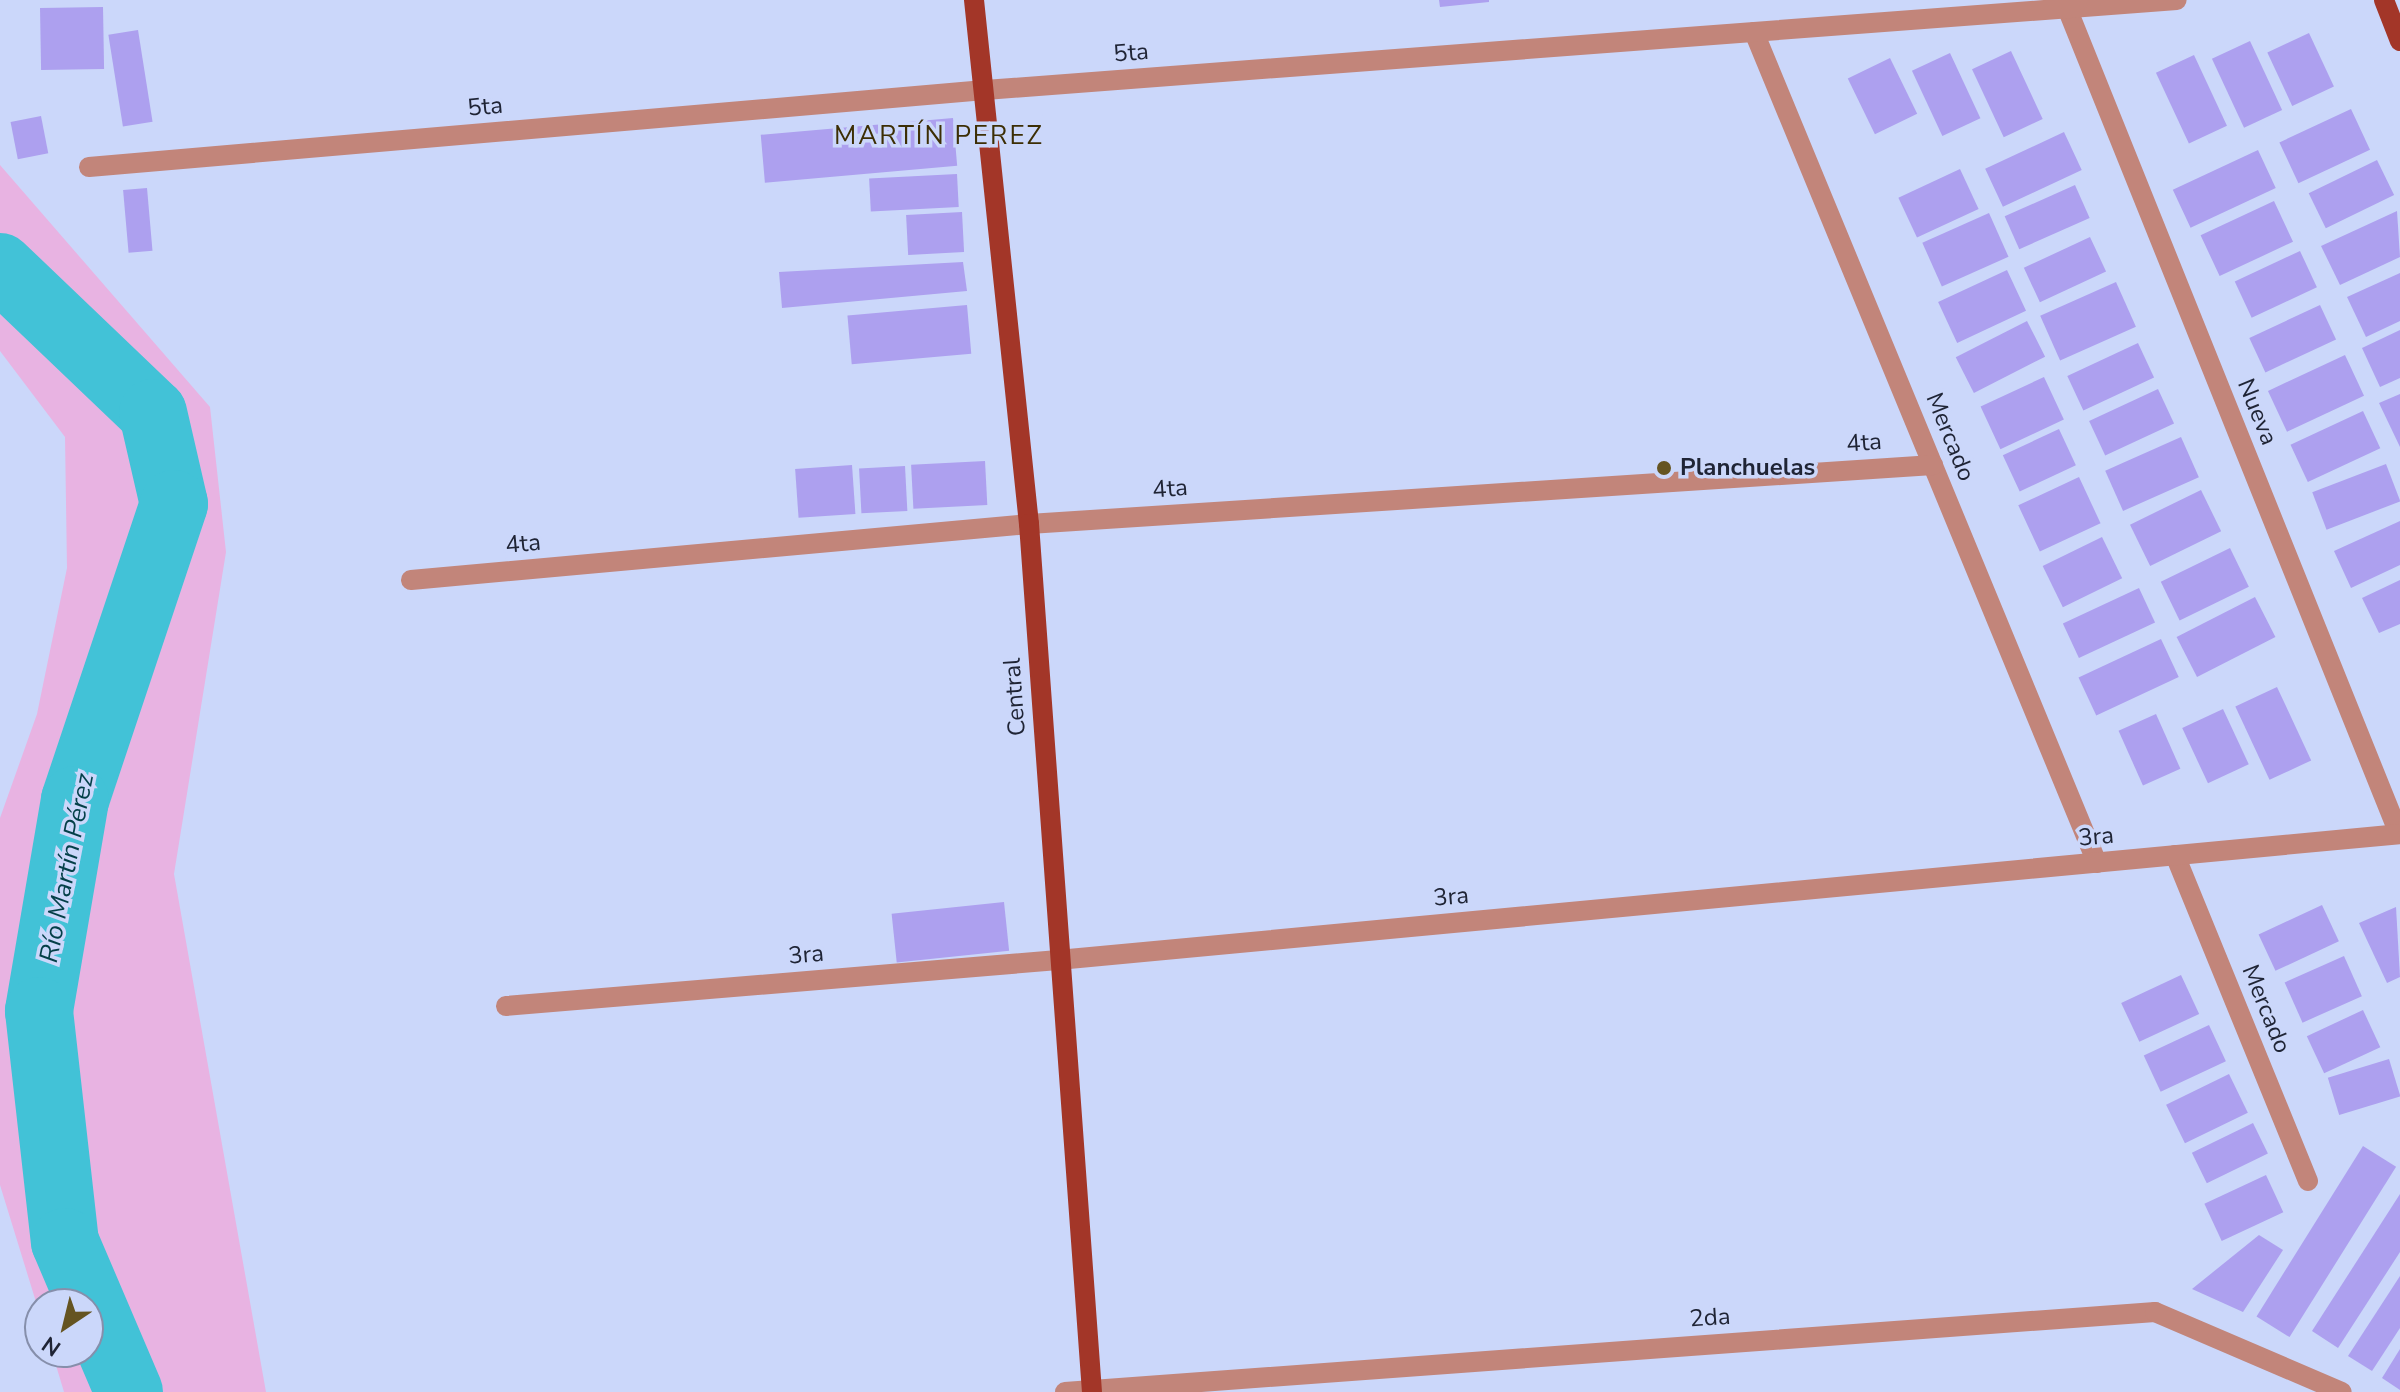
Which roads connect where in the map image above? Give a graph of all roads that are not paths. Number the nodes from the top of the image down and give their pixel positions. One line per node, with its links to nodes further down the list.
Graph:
1 (974, 0): 7 (main road, Central)
2 (2177, 0): 4 (street, 5ta)
3 (2384, 0): 6 (main road)
4 (2067, 8): 5 (street, 5ta); 12 (street, Nueva)
5 (1754, 32): 7 (street, 5ta); 9 (street, Mercado)
6 (2400, 41)
7 (985, 90): 8 (street, 5ta); 10 (main road, Central)
8 (89, 167)
9 (1933, 465): 10 (street, 4ta); 14 (street, Mercado)
10 (1029, 524): 11 (street, 4ta); 15 (main road, Central)
11 (411, 580)
12 (2400, 834): 13 (street, 3ra)
13 (2175, 855): 14 (street, 3ra); 17 (street, Mercado)
14 (2097, 863): 15 (street, 3ra)
15 (1058, 960): 16 (street, 3ra); 18 (main road, Central)
16 (506, 1006)
17 (2308, 1181)
18 (1092, 1391): 19 (street, 2da); 20 (street, 2da)
19 (1065, 1392)
20 (2342, 1392)

